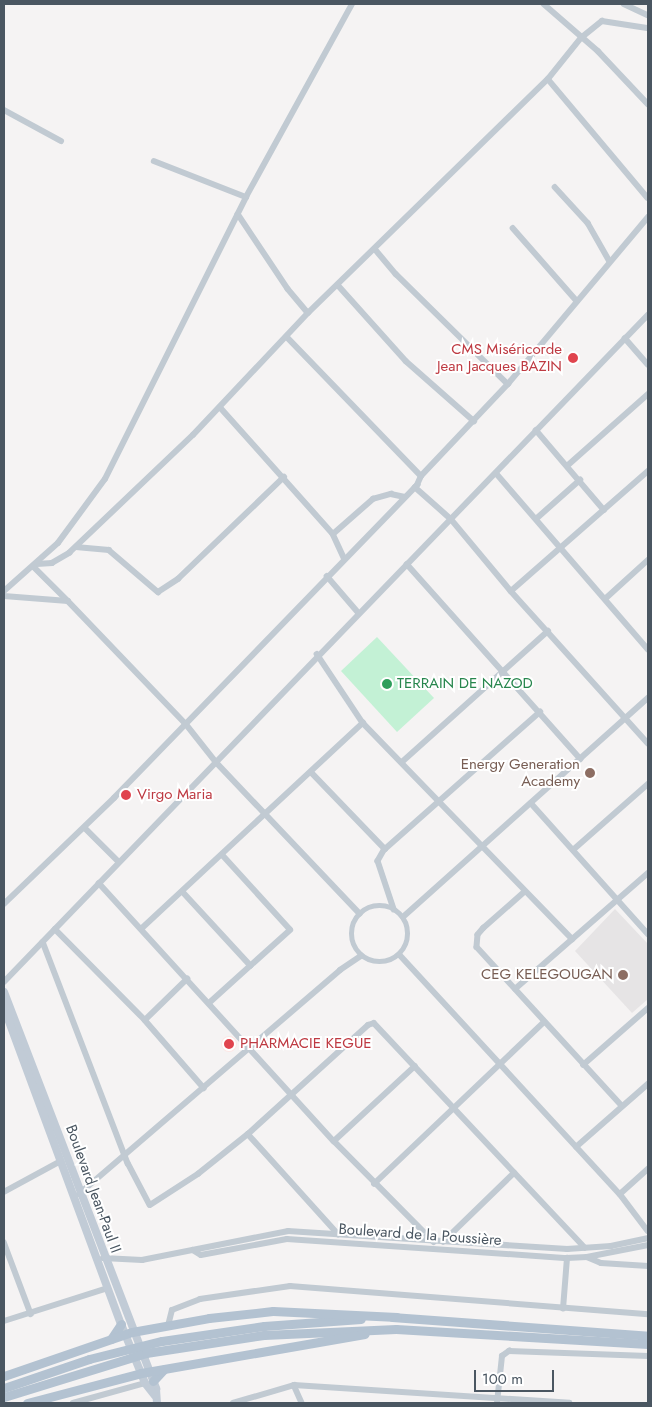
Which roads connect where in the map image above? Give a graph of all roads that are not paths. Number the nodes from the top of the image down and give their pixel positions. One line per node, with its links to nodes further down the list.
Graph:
1 (352, 4): 13 (street)
2 (544, 4): 6 (street)
3 (624, 4): 4 (street)
4 (648, 14)
5 (648, 28): 6 (street)
6 (581, 38): 7 (street); 8 (street)
7 (548, 78): 14 (street); 18 (street)
8 (648, 104)
9 (4, 110): 10 (street)
10 (61, 141)
11 (154, 161): 13 (street)
12 (555, 187): 19 (street)
13 (246, 197): 15 (street)
14 (648, 198)
15 (238, 214): 22 (street); 49 (street)
16 (648, 217): 19 (street)
17 (514, 228): 21 (street)
18 (375, 249): 20 (street); 27 (street)
19 (609, 260): 21 (street)
20 (338, 285): 22 (street); 30 (street)
21 (577, 300): 27 (street)
22 (308, 312): 24 (street)
23 (648, 314): 25 (street)
24 (287, 338): 29 (street); 35 (street)
25 (625, 338): 26 (street); 31 (street)
26 (648, 364)
27 (508, 384): 30 (street)
28 (648, 394): 32 (street)
29 (220, 407): 36 (street); 44 (street)
30 (474, 421): 35 (street)
31 (536, 430): 32 (street); 34 (street)
32 (567, 466): 37 (street)
33 (648, 471): 40 (street)
34 (496, 473): 41 (street); 42 (street)
35 (421, 476): 38 (street)
36 (284, 477): 43 (street); 44 (street)
37 (580, 480): 40 (street); 42 (street)
38 (416, 486): 39 (street); 41 (street)
39 (405, 498): 43 (street); 46 (street)
40 (604, 510): 45 (street)
41 (451, 519): 48 (street); 52 (street)
42 (536, 519): 45 (street)
43 (333, 534): 46 (street)
44 (76, 547): 49 (street)
45 (561, 548): 52 (street); 54 (street)
46 (344, 558): 50 (street)
47 (648, 560): 54 (street)
48 (407, 564): 56 (street); 60 (street)
49 (36, 565): 51 (street); 55 (street)
50 (326, 576): 56 (street); 65 (street)
51 (4, 591)
52 (511, 591): 57 (street)
53 (4, 596): 55 (street)
54 (605, 599): 58 (street)
55 (68, 601): 65 (street)
56 (358, 612): 59 (street)
57 (548, 631): 60 (street); 63 (street)
58 (647, 645)
59 (318, 654): 64 (street); 68 (street)
60 (505, 670): 62 (street); 69 (street)
61 (648, 698): 63 (street)
62 (540, 712): 67 (street); 72 (street)
63 (626, 718): 66 (street); 67 (street)
64 (363, 722): 69 (street); 70 (street)
65 (186, 724): 68 (street); 75 (street)
66 (648, 743)
67 (581, 759): 73 (street)
68 (216, 762): 74 (street); 80 (street)
69 (402, 762): 72 (street)
70 (311, 772): 74 (street); 77 (street)
71 (648, 784): 78 (street)
72 (441, 803): 76 (street); 77 (street)
73 (531, 803): 76 (street); 78 (street)
74 (265, 814): 79 (street); 88 (street)
75 (84, 828): 80 (street); 86 (street)
76 (482, 847): 84 (street); 89 (street)
77 (385, 850): 87 (street)
78 (573, 850): 85 (street)
79 (222, 855): 83 (street); 97 (street)
80 (119, 862): 82 (street)
81 (648, 873): 85 (street)
82 (99, 884): 90 (street); 91 (street)
83 (183, 892): 91 (street); 97 (street)
84 (525, 892): 93 (street); 100 (street)
85 (618, 900): 92 (street); 93 (street)
86 (4, 904)
87 (394, 909): 88 (street); 89 (street)
88 (360, 914): 96 (street)
89 (403, 918): 95 (street)
90 (55, 929): 94 (street); 105 (street)
91 (141, 929): 98 (street)
92 (648, 934)
93 (572, 939): 100 (street)
94 (42, 942): 99 (street); 119 (street)
95 (400, 955): 96 (street); 110 (street)
96 (361, 956): 107 (street)
97 (251, 966): 102 (street)
98 (187, 980): 102 (street); 105 (street)
99 (4, 982)
100 (515, 989): 106 (street)
101 (4, 992): 126 (main road, Boulevard Jean-Paul II)
102 (208, 1003): 107 (street)
103 (4, 1008): 120 (main road, Boulevard Jean-Paul II)
104 (648, 1008): 108 (street)
105 (145, 1020): 112 (street)
106 (544, 1023): 108 (street); 110 (street)
107 (249, 1050): 112 (street); 113 (street)
108 (583, 1065): 114 (street)
109 (416, 1066): 113 (street); 115 (street); 117 (street)
110 (500, 1066): 115 (street); 118 (street)
111 (648, 1084): 114 (street)
112 (204, 1088): 119 (street)
113 (291, 1094): 116 (street); 117 (street)
114 (622, 1106): 118 (street)
115 (456, 1109): 122 (street); 123 (street)
116 (248, 1134): 119 (street); 128 (street)
117 (334, 1141): 123 (street)
118 (576, 1147): 125 (street)
119 (125, 1157): 126 (street)
120 (62, 1161): 124 (street); 126 (main road, Boulevard Jean-Paul II)
121 (648, 1169): 125 (street)
122 (514, 1172): 131 (street); 134 (street)
123 (374, 1184): 130 (street)
124 (4, 1192)
125 (620, 1194): 127 (street)
126 (77, 1195): 138 (main road, Boulevard Jean-Paul II); 141 (main road, Boulevard Jean-Paul II)
127 (648, 1231)
128 (338, 1234): 130 (street, Boulevard de la Poussière); 136 (street, Boulevard de la Poussière)
129 (648, 1238): 134 (street, Boulevard de la Poussière)
130 (434, 1242): 131 (street, Boulevard de la Poussière); 135 (street)
131 (443, 1242): 134 (street, Boulevard de la Poussière)
132 (4, 1245): 143 (street)
133 (648, 1245): 137 (street, Boulevard de la Poussière)
134 (584, 1248)
135 (434, 1249): 136 (street, Boulevard de la Poussière); 139 (street, Boulevard de la Poussière)
136 (193, 1250): 138 (street, Boulevard de la Poussière)
137 (587, 1257): 139 (street, Boulevard de la Poussière); 140 (street)
138 (103, 1258): 151 (main road, Boulevard Jean-Paul II)
139 (567, 1258): 142 (street)
140 (648, 1266)
141 (108, 1288): 143 (street); 147 (main road, Boulevard Jean-Paul II)
142 (563, 1308): 144 (street); 148 (street)
143 (31, 1314): 146 (street)
144 (648, 1314)
145 (397, 1317): 148 (main road); 150 (main road); 152 (main road)
146 (4, 1321)
147 (121, 1324): 151 (main road, Boulevard Jean-Paul II); 153 (main road)
148 (168, 1326): 151 (main road)
149 (396, 1329): 150 (main road); 154 (main road); 156 (main road)
150 (264, 1330): 161 (main road, bridge); 164 (main road, bridge)
151 (129, 1333): 153 (main road); 157 (main road, Boulevard Jean-Paul II)
152 (648, 1336)
153 (111, 1339): 158 (main road)
154 (648, 1344)
155 (648, 1356): 167 (street)
156 (164, 1369): 157 (main road); 159 (main road)
157 (144, 1372): 159 (main road, Boulevard Jean-Paul II); 162 (main road)
158 (4, 1376)
159 (149, 1382): 165 (main road, Boulevard Jean-Paul II); 166 (street)
160 (294, 1385): 163 (street); 168 (street); 172 (street)
161 (4, 1388)
162 (83, 1390): 166 (street); 169 (main road)
163 (438, 1395): 167 (street); 173 (street)
164 (4, 1397)
165 (156, 1400)
166 (86, 1401): 170 (street)
167 (497, 1401): 174 (street)
168 (242, 1402): 171 (street)
169 (27, 1403)
170 (73, 1403)
171 (233, 1403)
172 (302, 1403)
173 (437, 1403)
174 (570, 1403)

